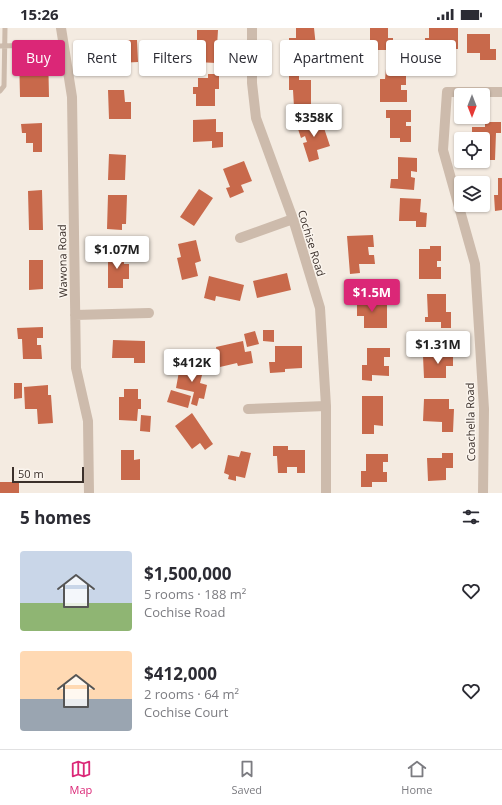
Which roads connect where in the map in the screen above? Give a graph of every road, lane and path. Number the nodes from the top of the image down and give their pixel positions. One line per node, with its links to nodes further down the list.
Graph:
1 (5, 28): 4 (lane)
2 (61, 28): 13 (street, Wawona Road)
3 (252, 28): 10 (street, Cochise Road)
4 (2, 46): 5 (lane); 6 (lane)
5 (12, 46)
6 (2, 61): 7 (lane)
7 (2, 72): 8 (lane)
8 (0, 91)
9 (502, 92): 18 (street, Coachella Road)
10 (293, 219): 11 (street); 14 (street, Cochise Road)
11 (240, 238)
12 (149, 313): 13 (street)
13 (74, 315): 16 (street, Wawona Road)
14 (326, 406): 15 (street); 17 (street, Cochise Road)
15 (248, 409)
16 (89, 493)
17 (326, 493)
18 (483, 493)

